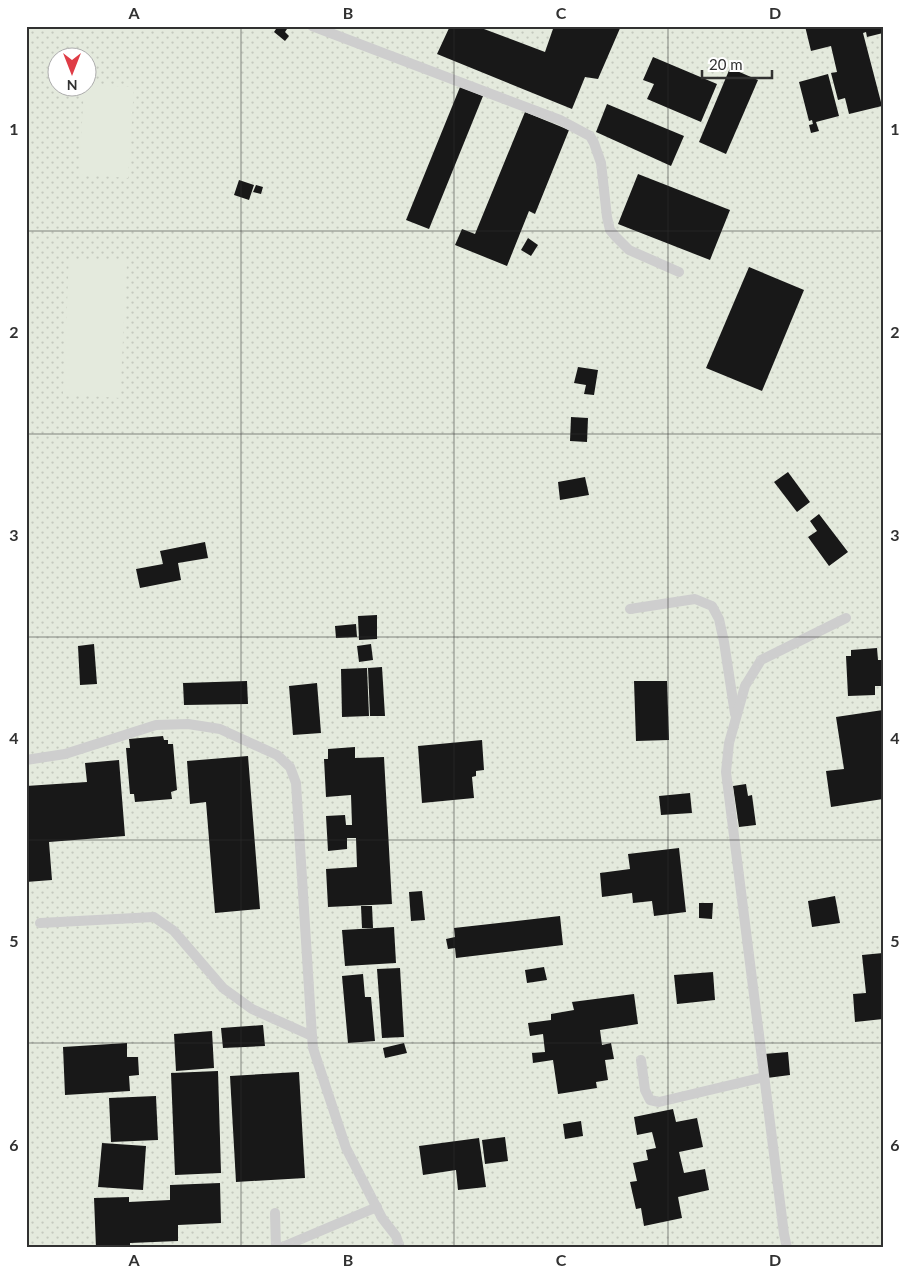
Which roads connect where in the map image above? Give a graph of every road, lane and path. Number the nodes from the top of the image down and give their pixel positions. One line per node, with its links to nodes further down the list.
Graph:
1 (312, 26): 2 (lane)
2 (679, 272)
3 (630, 609): 5 (lane)
4 (846, 618): 5 (lane)
5 (736, 720): 10 (lane)
6 (26, 760): 8 (lane)
7 (40, 924): 8 (lane)
8 (312, 1036): 11 (lane)
9 (641, 1060): 10 (lane)
10 (764, 1077): 16 (lane)
11 (377, 1207): 14 (lane); 15 (lane)
12 (276, 1213): 13 (lane)
13 (276, 1248)
14 (280, 1248)
15 (400, 1248)
16 (787, 1248)

